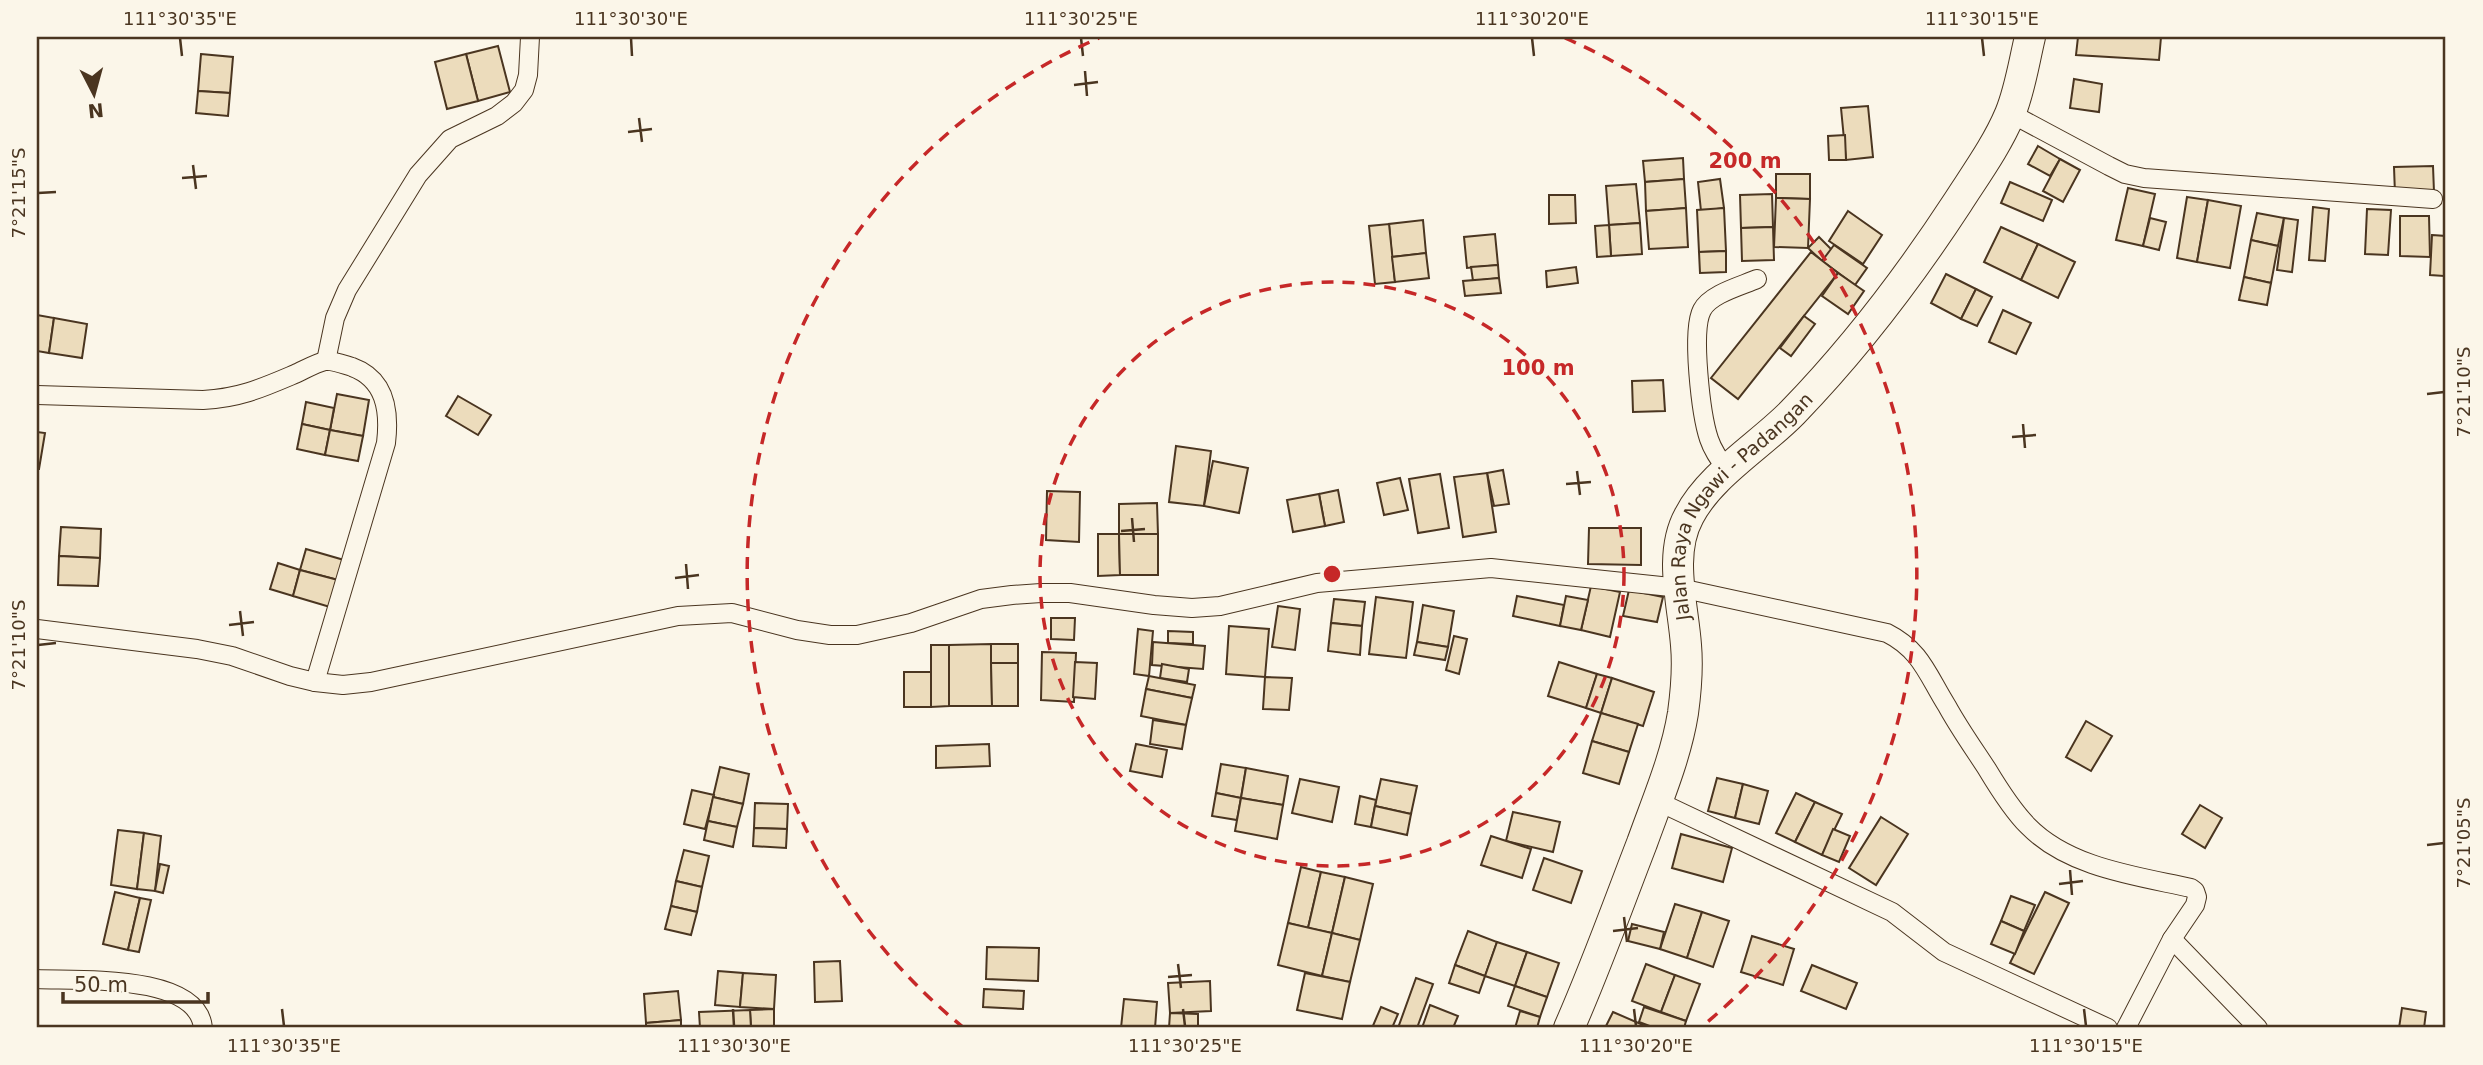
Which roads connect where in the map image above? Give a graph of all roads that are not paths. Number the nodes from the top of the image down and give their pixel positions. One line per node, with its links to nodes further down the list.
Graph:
1 (530, 37): 6 (street)
2 (2030, 37): 3 (highway, Jalan Raya Ngawi - Padangan)
3 (2011, 113): 4 (street); 8 (highway, Jalan Raya Ngawi - Padangan)
4 (2433, 199)
5 (1757, 279): 8 (street)
6 (326, 361): 7 (street); 11 (street)
7 (37, 395)
8 (1728, 471): 9 (highway, Jalan Raya Ngawi - Padangan)
9 (1680, 588): 11 (street); 12 (highway, Jalan Raya Ngawi - Padangan); 13 (street)
10 (37, 629): 11 (street)
11 (314, 682)
12 (1657, 801): 16 (highway, Jalan Raya Ngawi - Padangan); 17 (street)
13 (2172, 939): 18 (street); 19 (street)
14 (37, 979): 15 (street)
15 (203, 1028)
16 (1569, 1028)
17 (2108, 1028)
18 (2126, 1028)
19 (2258, 1028)

